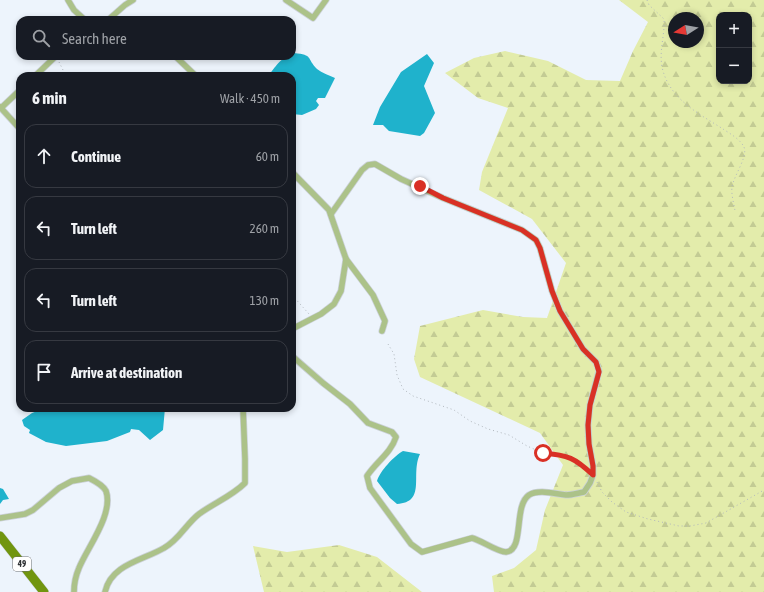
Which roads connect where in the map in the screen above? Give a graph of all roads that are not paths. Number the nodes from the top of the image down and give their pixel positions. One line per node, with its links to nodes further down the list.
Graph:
1 (68, 0): 5 (street)
2 (133, 0): 6 (street)
3 (286, 0): 4 (street)
4 (326, 0)
5 (80, 16)
6 (112, 16)
7 (52, 60): 9 (street)
8 (179, 60): 10 (street)
9 (39, 72)
10 (192, 72)
11 (16, 94): 12 (street)
12 (0, 108): 13 (street)
13 (16, 125)
14 (296, 176): 15 (street)
15 (331, 214): 16 (street); 19 (street)
16 (346, 259): 17 (street); 18 (street)
17 (296, 327)
18 (382, 331)
19 (296, 359)
20 (243, 412): 25 (street)
21 (0, 518): 24 (street)
22 (0, 536): 23 (main road, 49)
23 (44, 592)
24 (74, 592)
25 (104, 592)

